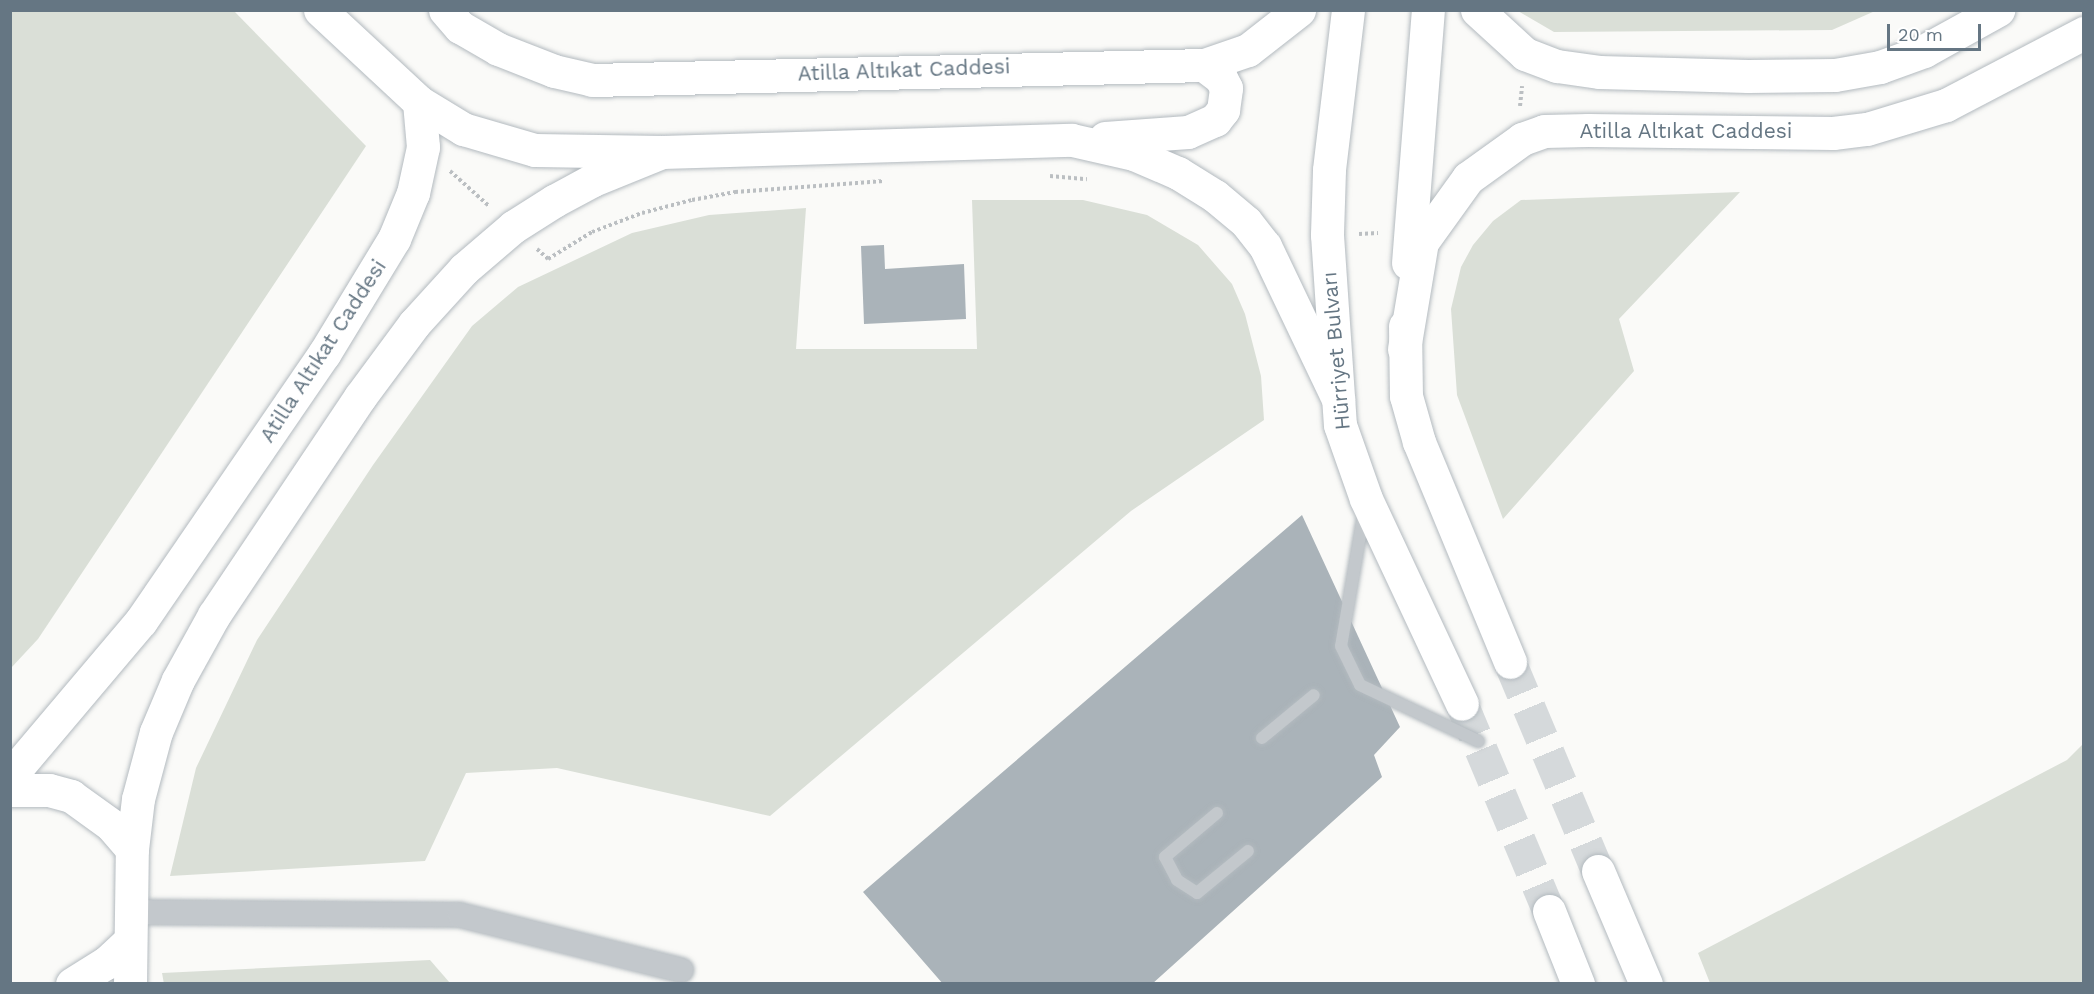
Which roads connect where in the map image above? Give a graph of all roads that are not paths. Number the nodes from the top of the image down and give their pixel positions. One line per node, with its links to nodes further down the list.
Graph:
1 (321, 10): 10 (main road)
2 (446, 10): 9 (main road, Atilla Altıkat Caddesi)
3 (1299, 10): 9 (main road, Atilla Altıkat Caddesi)
4 (1348, 10): 14 (main road, Hürriyet Bulvarı)
5 (1428, 10): 13 (main road)
6 (1477, 10): 7 (main road)
7 (1998, 10)
8 (2084, 33): 13 (main road, Atilla Altıkat Caddesi)
9 (1204, 65): 11 (main road)
10 (419, 102): 12 (main road); 21 (main road, Atilla Altıkat Caddesi)
11 (1072, 140): 12 (main road); 14 (main road)
12 (662, 152): 24 (main road)
13 (1404, 349): 16 (main road)
14 (1338, 399): 15 (main road, Hürriyet Bulvarı)
15 (1366, 499): 18 (main road, Hürriyet Bulvarı); 20 (lane)
16 (1510, 662)
17 (1314, 695): 19 (lane)
18 (1462, 704)
19 (1262, 738)
20 (1478, 741)
21 (10, 776)
22 (10, 790): 24 (main road)
23 (1216, 813): 25 (lane)
24 (132, 849): 28 (main road)
25 (1248, 851)
26 (1598, 871): 33 (main road)
27 (1549, 910): 32 (main road)
28 (130, 927): 29 (street); 30 (main road); 31 (main road)
29 (681, 970)
30 (72, 984)
31 (130, 984)
32 (1578, 984)
33 (1646, 984)

